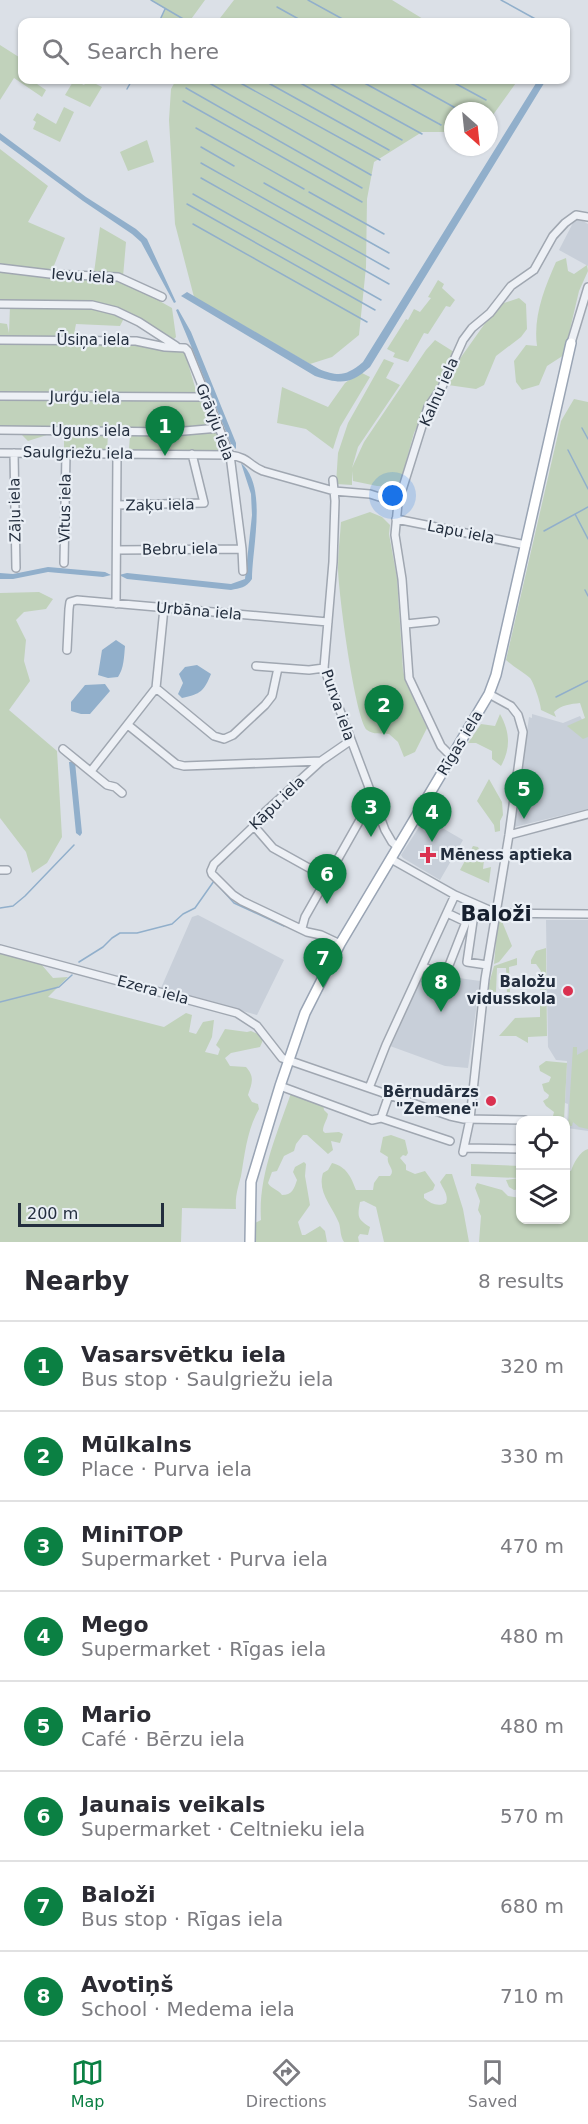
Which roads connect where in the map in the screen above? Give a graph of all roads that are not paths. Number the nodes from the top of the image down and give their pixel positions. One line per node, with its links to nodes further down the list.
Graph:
1 (588, 217): 21 (street, Kalnu iela)
2 (0, 268): 4 (street, Ievu iela)
3 (588, 287): 7 (street, Rīgas iela)
4 (162, 297)
5 (0, 304): 8 (street)
6 (0, 340): 8 (street, Ūsiņa iela)
7 (571, 343): 24 (main road, Rīgas iela)
8 (181, 348): 10 (street, Grāvju iela)
9 (0, 396): 10 (street, Jurģu iela)
10 (206, 397): 11 (street, Grāvju iela)
11 (219, 428): 12 (street, Uguns iela); 18 (street, Grāvju iela)
12 (0, 430)
13 (0, 453): 14 (street, Saulgriežu iela)
14 (14, 453): 15 (street, Saulgriežu iela); 28 (street, Zāļu iela)
15 (66, 453): 16 (street, Saulgriežu iela); 27 (street, Vītus iela)
16 (117, 454): 17 (street, Saulgriežu iela); 22 (street)
17 (192, 454): 18 (street, Saulgriežu iela); 22 (street, Zaķu iela)
18 (230, 455): 20 (street, Saulgriežu iela); 25 (street, Grāvju iela)
19 (333, 480): 20 (street, Purva iela)
20 (334, 491): 21 (street, Saulgriežu iela); 33 (street, Purva iela)
21 (398, 503): 23 (street, Kalnu iela)
22 (117, 505): 26 (street)
23 (396, 519): 24 (street, Lapu iela); 34 (street, Kalnu iela)
24 (526, 545): 40 (main road, Rīgas iela)
25 (242, 549): 26 (street, Bebru iela); 29 (street, Grāvju iela)
26 (117, 550): 30 (street)
27 (64, 563)
28 (16, 568)
29 (243, 571)
30 (116, 604): 31 (street, Urbāna iela); 35 (street, Urbāna iela)
31 (164, 608): 33 (street, Urbāna iela); 39 (street)
32 (435, 621): 34 (street)
33 (328, 622): 38 (street, Purva iela)
34 (406, 624): 44 (street, Kalnu iela)
35 (67, 650)
36 (256, 666): 37 (street)
37 (278, 668): 38 (street); 39 (street)
38 (324, 668): 42 (street, Purva iela)
39 (156, 688): 41 (street)
40 (489, 694): 44 (main road, Rīgas iela); 51 (street)
41 (128, 725): 45 (street); 46 (street)
42 (350, 741): 45 (street, Kāpu iela); 48 (street, Purva iela)
43 (63, 749): 46 (street)
44 (452, 757): 52 (main road, Rīgas iela)
45 (321, 762): 50 (street, Kāpu iela)
46 (91, 771): 47 (street)
47 (122, 793)
48 (374, 804): 52 (street, Purva iela); 54 (street)
49 (588, 814): 51 (street)
50 (254, 826): 54 (street); 60 (street, Kāpu iela)
51 (509, 835): 57 (street)
52 (398, 847): 53 (main road, Rīgas iela)
53 (391, 859): 55 (street); 61 (main road, Rīgas iela)
54 (327, 878): 60 (street)
55 (455, 895): 56 (street); 57 (street)
56 (447, 913): 64 (street); 64 (street)
57 (496, 913): 58 (street); 63 (street)
58 (588, 914)
59 (473, 921): 63 (street)
60 (302, 928): 61 (street)
61 (340, 944): 65 (main road, Rīgas iela)
62 (0, 949): 65 (street, Ezera iela)
63 (487, 965): 70 (street)
64 (422, 967): 67 (street)
65 (288, 1060): 66 (main road, Rīgas iela); 67 (street)
66 (280, 1086): 69 (street); 74 (main road, Rīgas iela)
67 (369, 1088): 68 (street)
68 (389, 1095): 69 (street); 70 (street)
69 (381, 1118): 72 (street)
70 (470, 1119): 71 (street); 73 (street)
71 (516, 1120)
72 (450, 1141)
73 (516, 1149)
74 (250, 1242)

